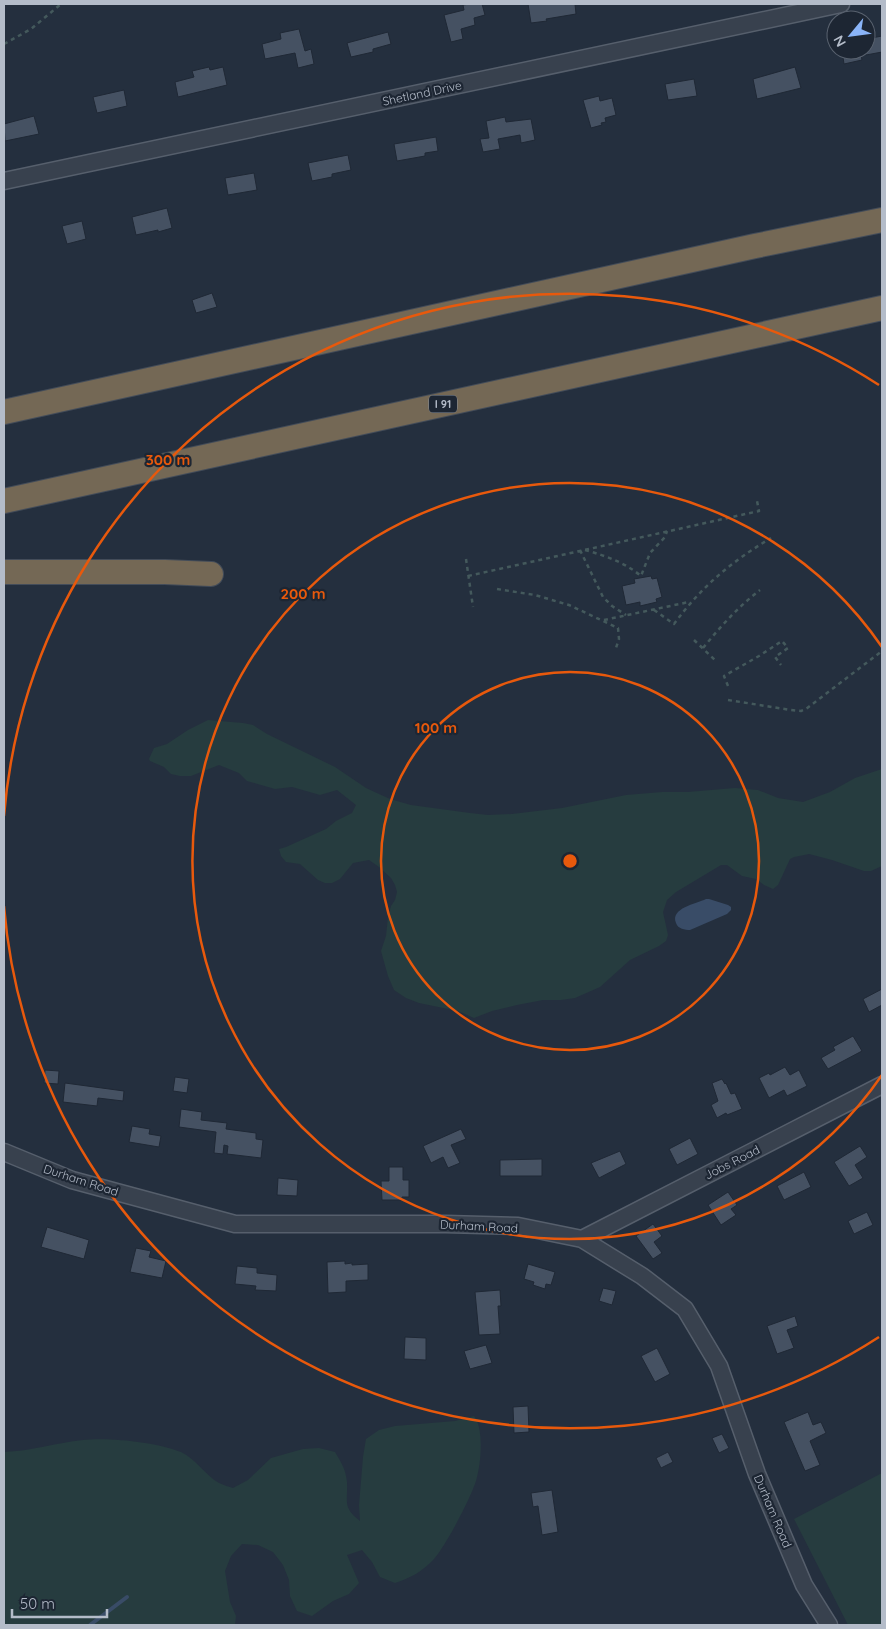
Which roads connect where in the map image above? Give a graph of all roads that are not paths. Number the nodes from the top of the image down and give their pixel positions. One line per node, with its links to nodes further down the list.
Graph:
1 (841, 4): 2 (street, Shetland Drive)
2 (4, 182)
3 (882, 220): 5 (highway)
4 (882, 308): 6 (highway, I 91)
5 (4, 412)
6 (4, 501)
7 (4, 572): 8 (highway)
8 (211, 574)
9 (882, 1085): 11 (street, Jobs Road)
10 (4, 1152): 11 (street, Durham Road)
11 (582, 1239): 12 (street, Durham Road)
12 (829, 1625)

